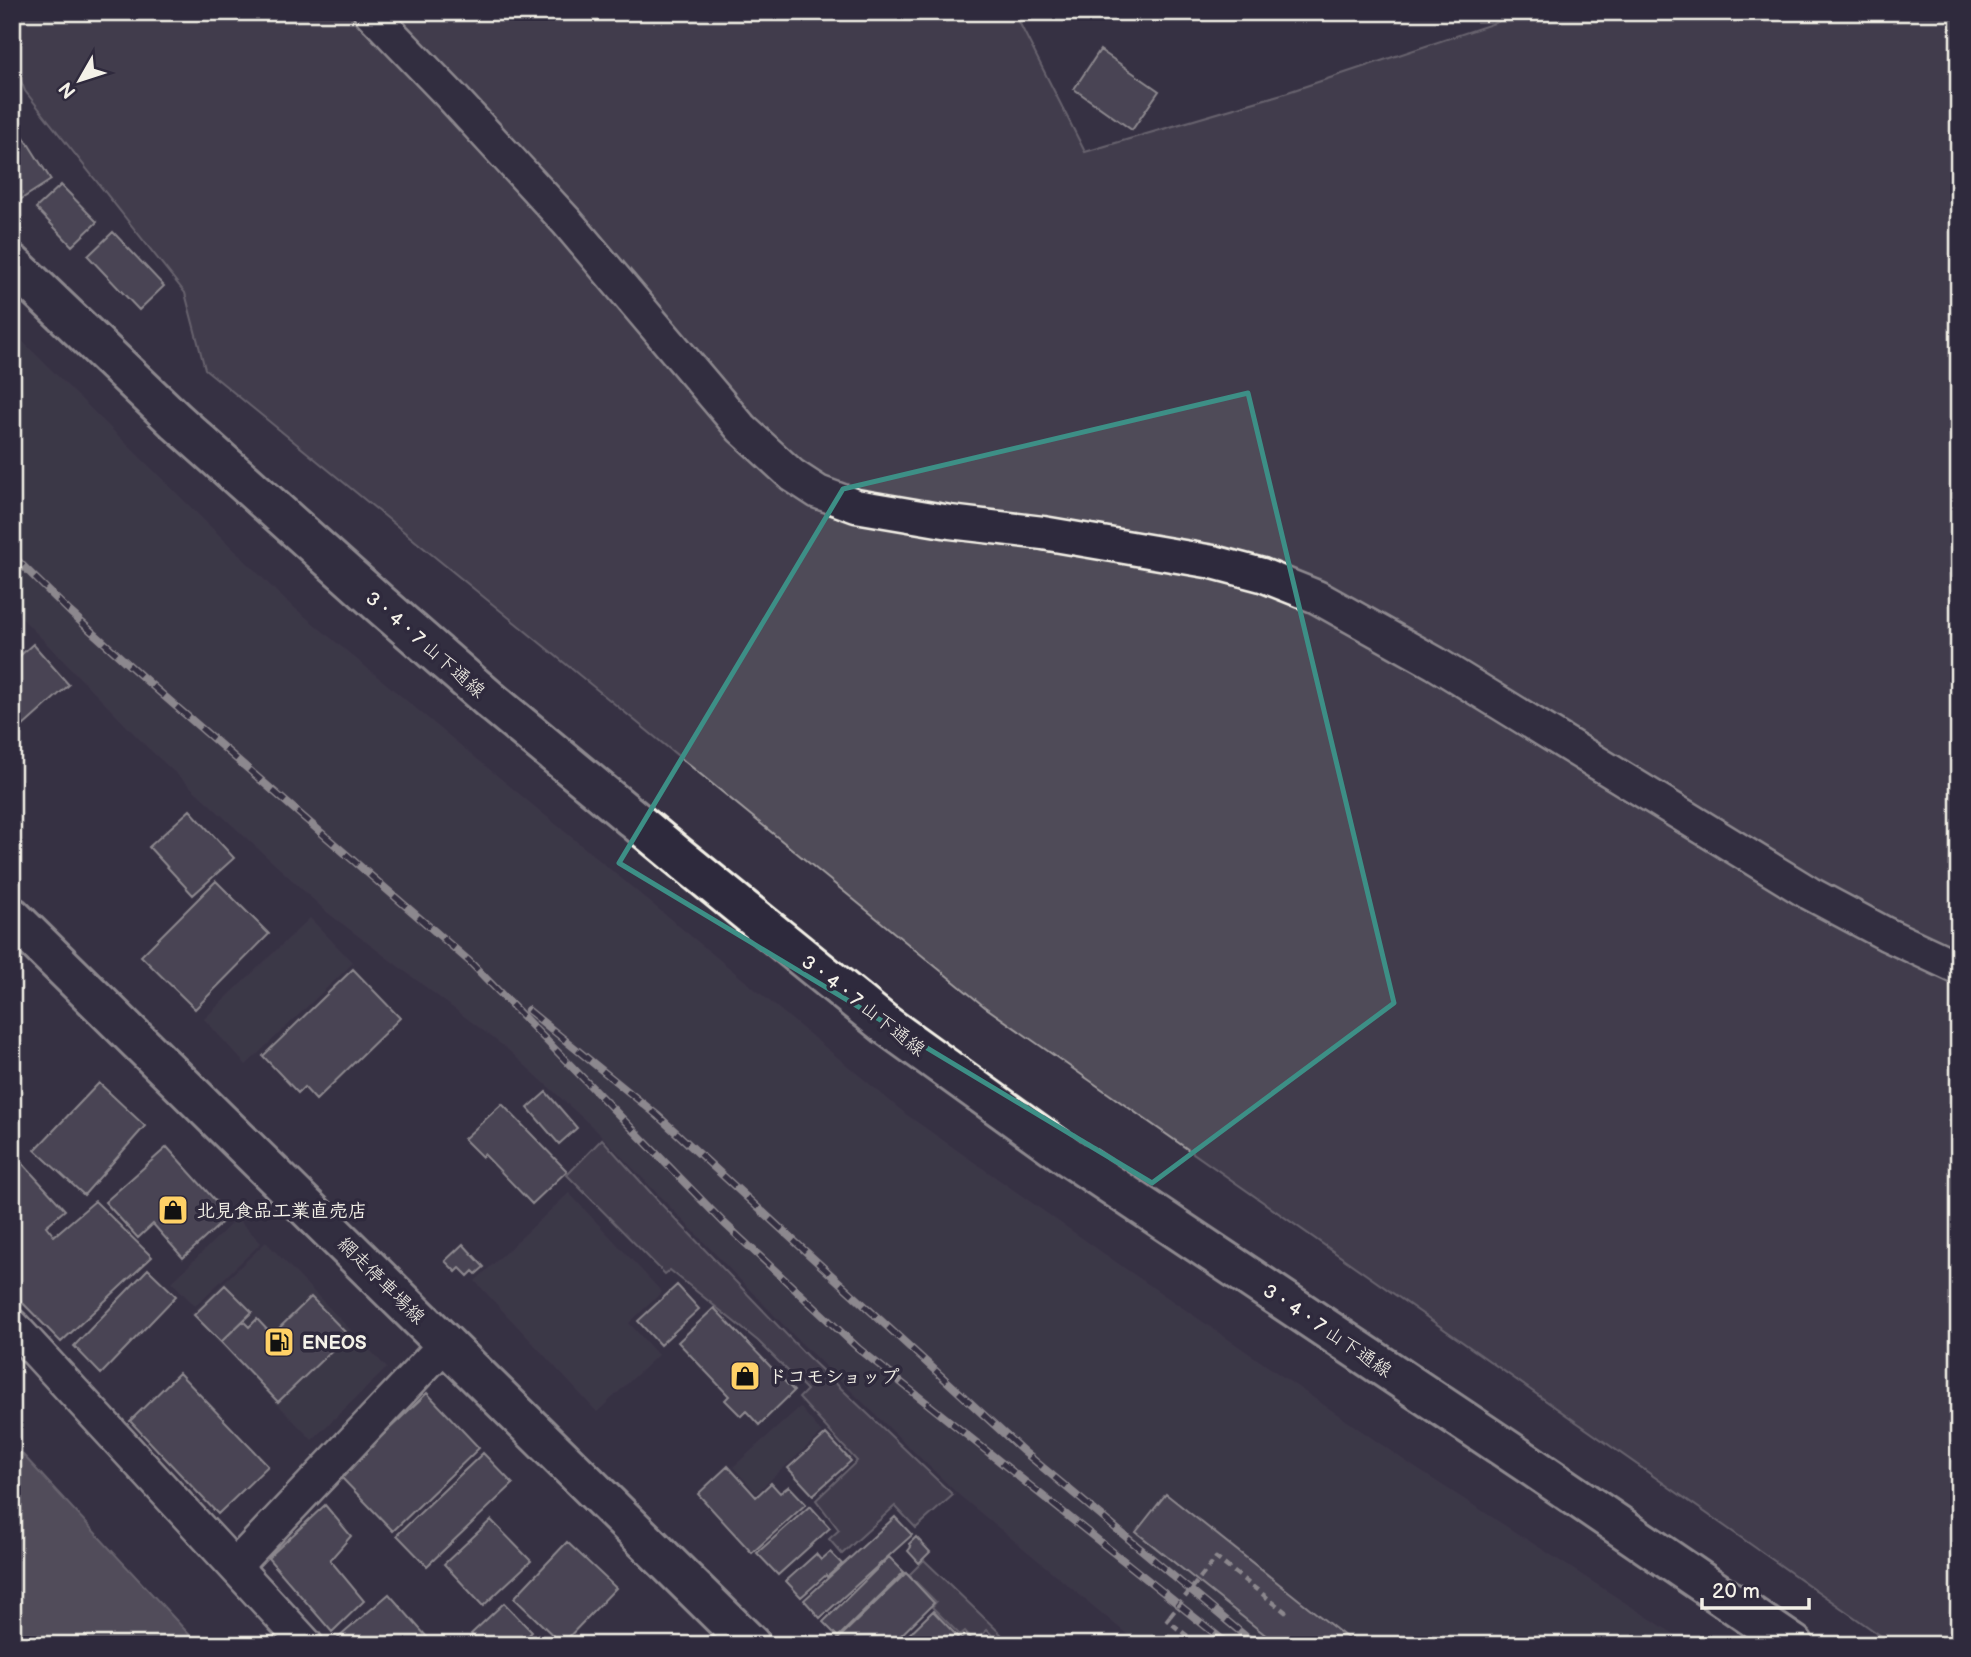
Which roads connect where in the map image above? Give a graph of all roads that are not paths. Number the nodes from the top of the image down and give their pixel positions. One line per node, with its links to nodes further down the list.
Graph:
1 (370, 12): 4 (street)
2 (12, 264): 10 (street, 3・4・7 山下通線)
3 (12, 917): 6 (street, 網走停車場線)
4 (1959, 968)
5 (12, 1325): 7 (street)
6 (446, 1343): 7 (street); 9 (street, 網走停車場線)
7 (235, 1566): 8 (street)
8 (307, 1645)
9 (751, 1645)
10 (1794, 1645)

